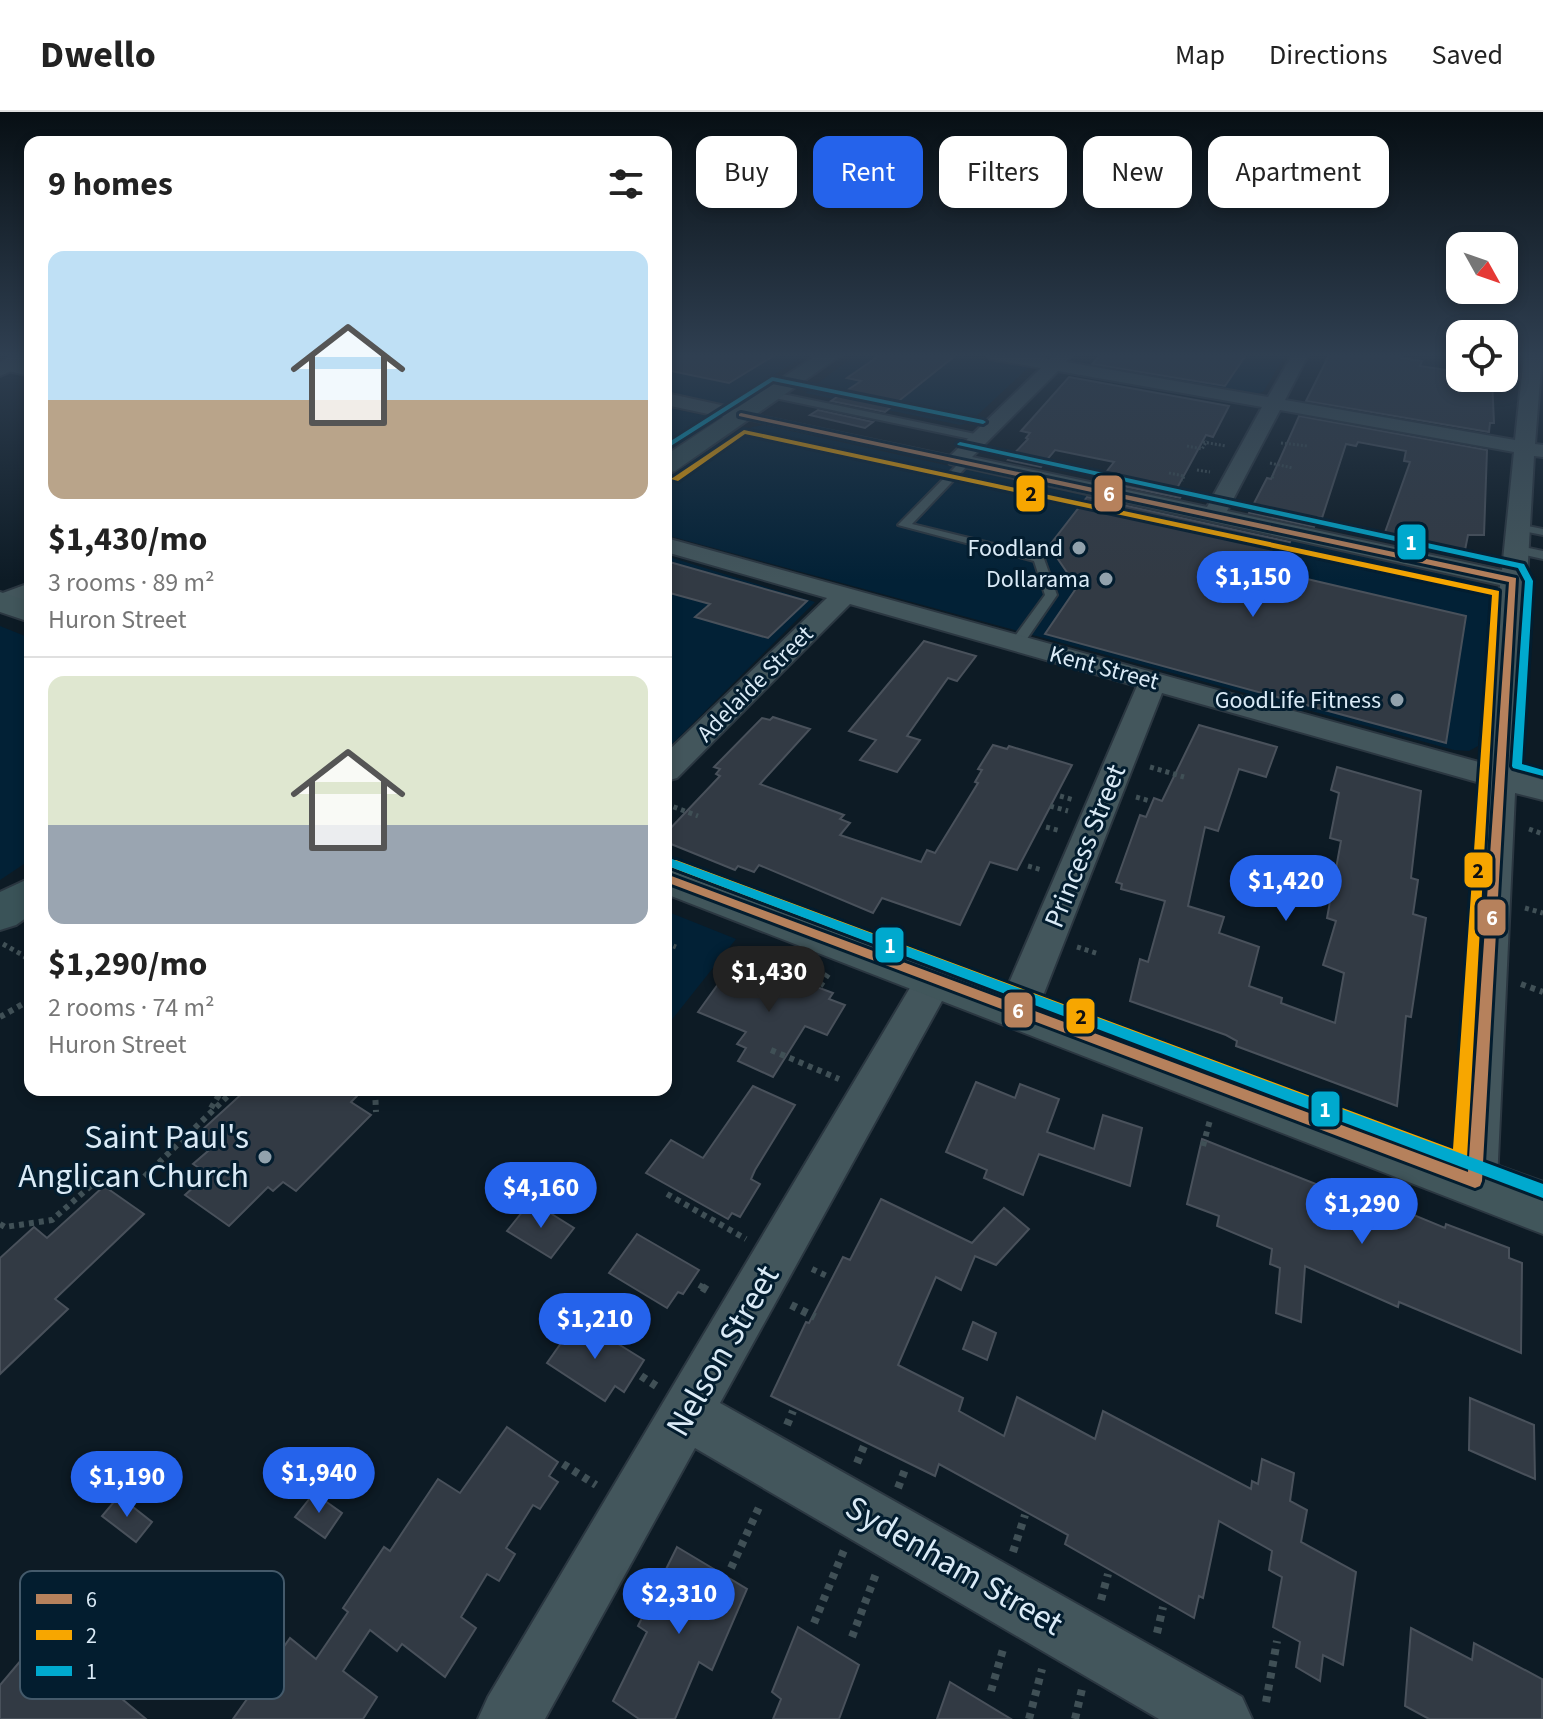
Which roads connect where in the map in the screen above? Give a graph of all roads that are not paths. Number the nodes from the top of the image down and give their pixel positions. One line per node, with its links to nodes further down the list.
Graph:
1 (719, 430): 10 (main road)
2 (813, 430): 9 (lane)
3 (941, 430): 7 (lane)
4 (988, 430): 7 (street)
5 (1261, 430): 11 (street)
6 (1425, 430): 8 (street)
7 (980, 438): 9 (street)
8 (1534, 449): 13 (street)
9 (961, 461): 11 (street); 19 (lane)
10 (672, 462)
11 (1213, 516): 17 (street)
12 (1543, 522): 13 (lane)
13 (1517, 531): 14 (lane); 16 (lane); 17 (street)
14 (1543, 532)
15 (672, 547): 18 (street, Kent Street)
16 (1543, 555)
17 (1513, 580): 22 (street)
18 (844, 596): 19 (street, Kent Street); 21 (street, Adelaide Street)
19 (1017, 643): 20 (street, Kent Street)
20 (1153, 681): 22 (street, Kent Street); 28 (street, Princess Street)
21 (672, 765)
22 (1500, 778): 23 (street, Kent Street); 29 (street)
23 (1543, 790)
24 (672, 880): 27 (main road)
25 (24, 900): 26 (main road)
26 (1, 929)
27 (934, 981): 28 (main road); 31 (street, Nelson Street)
28 (1017, 1011): 29 (main road)
29 (1475, 1181): 30 (main road)
30 (1543, 1208)
31 (675, 1402): 32 (street, Sydenham Street); 33 (street, Nelson Street)
32 (1243, 1711)
33 (510, 1719)

